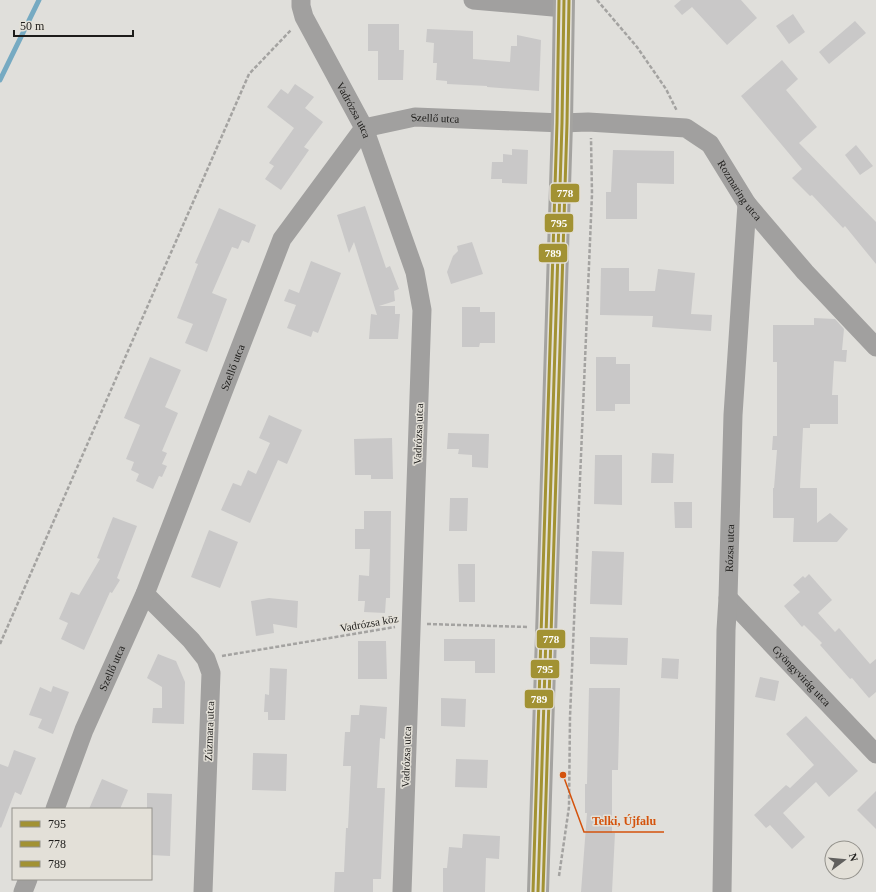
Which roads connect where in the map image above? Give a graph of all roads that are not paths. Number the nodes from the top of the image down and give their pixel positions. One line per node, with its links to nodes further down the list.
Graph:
1 (473, 0): 2 (street)
2 (564, 4): 4 (main road)
3 (303, 9): 5 (street, Vadrózsa utca)
4 (562, 123): 5 (street, Szellő utca); 6 (street, Rozmaring utca); 16 (main road)
5 (364, 128): 8 (street, Szellő utca); 15 (street, Vadrózsa utca)
6 (746, 204): 7 (street, Rozmaring utca); 9 (street, Rózsa utca)
7 (876, 347)
8 (146, 594): 11 (street, Szellő utca); 14 (street, Zúzmara utca)
9 (728, 598): 10 (street, Gyöngyvirág utca); 17 (street, Rózsa utca)
10 (876, 754)
11 (54, 808)
12 (28, 880): 13 (street)
13 (23, 892)
14 (203, 892)
15 (402, 892)
16 (538, 892)
17 (722, 892)

